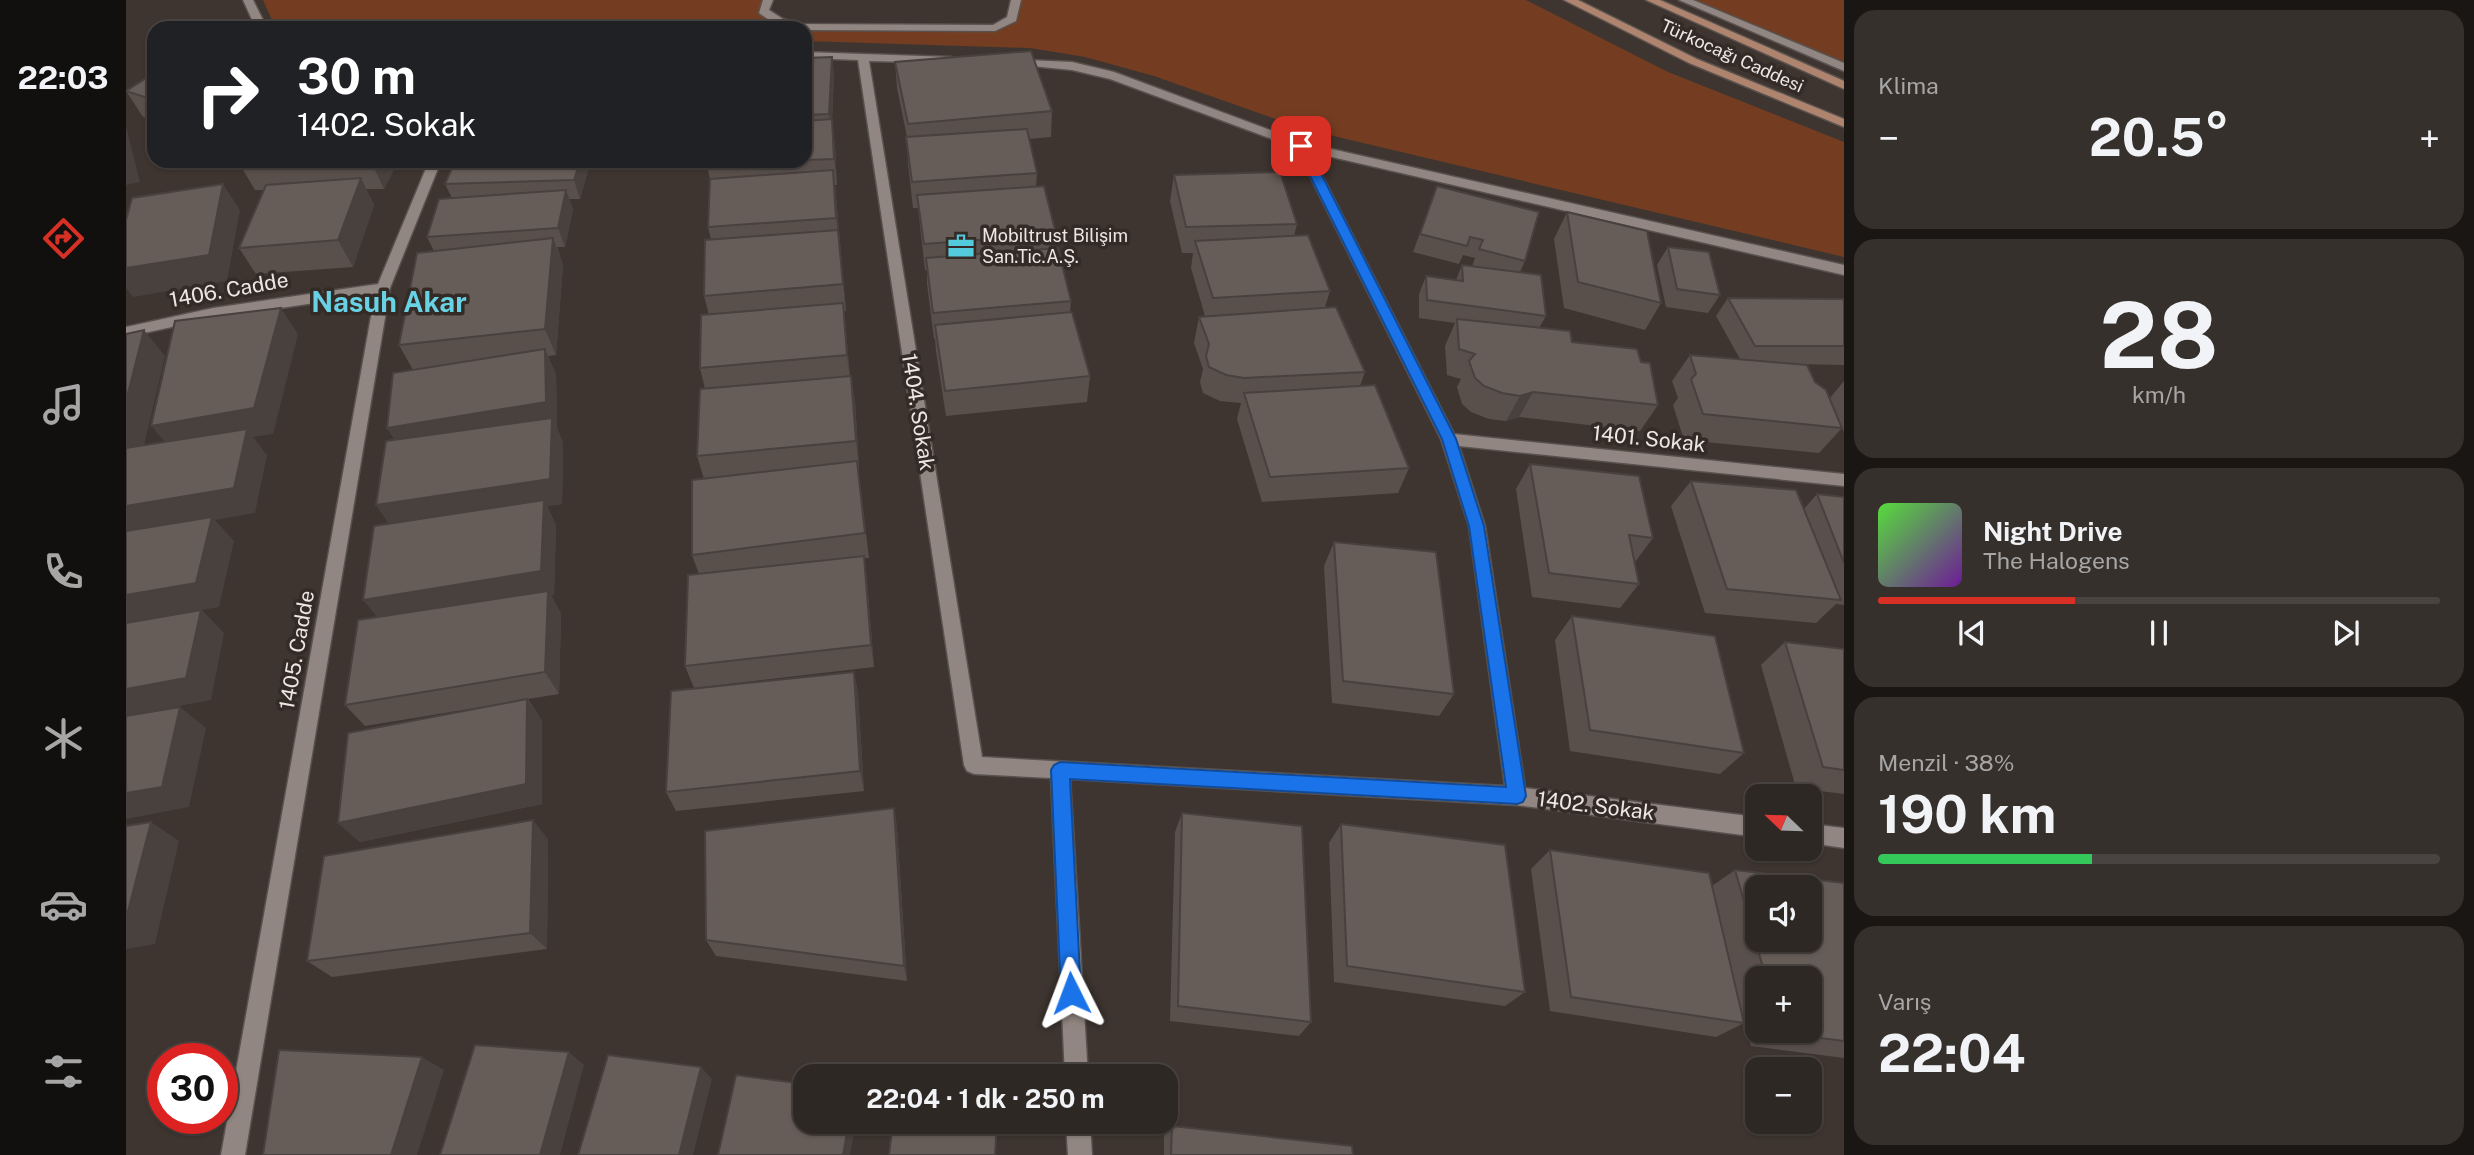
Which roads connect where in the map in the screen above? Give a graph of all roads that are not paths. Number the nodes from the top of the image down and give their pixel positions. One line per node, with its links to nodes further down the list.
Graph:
1 (248, 0): 7 (street)
2 (768, 0): 8 (street)
3 (1016, 0): 9 (street)
4 (1569, 0): 16 (main road, Türkocağı Caddesi)
5 (1651, 0): 15 (main road, Türkocağı Caddesi)
6 (1684, 0): 14 (street)
7 (256, 21)
8 (778, 21)
9 (812, 27)
10 (812, 55): 11 (street)
11 (863, 58): 12 (street); 24 (street, 1404. Sokak)
12 (972, 61)
13 (999, 61): 17 (street)
14 (1844, 67)
15 (1844, 85)
16 (1844, 123)
17 (1301, 146): 19 (street); 22 (street)
18 (432, 168): 20 (street, 1405. Cadde)
19 (1844, 270)
20 (383, 288): 21 (street, 1406. Cadde); 32 (street, 1405. Cadde)
21 (126, 332)
22 (1449, 439): 23 (street, 1401. Sokak); 26 (street)
23 (1844, 480)
24 (974, 765): 25 (street, 1402. Sokak)
25 (1060, 770): 26 (street, 1402. Sokak); 30 (street)
26 (1517, 796): 27 (street, 1402. Sokak)
27 (1745, 825)
28 (1822, 835): 29 (street)
29 (1844, 838)
30 (1075, 1064)
31 (1079, 1134): 33 (street)
32 (233, 1155)
33 (1080, 1155)

